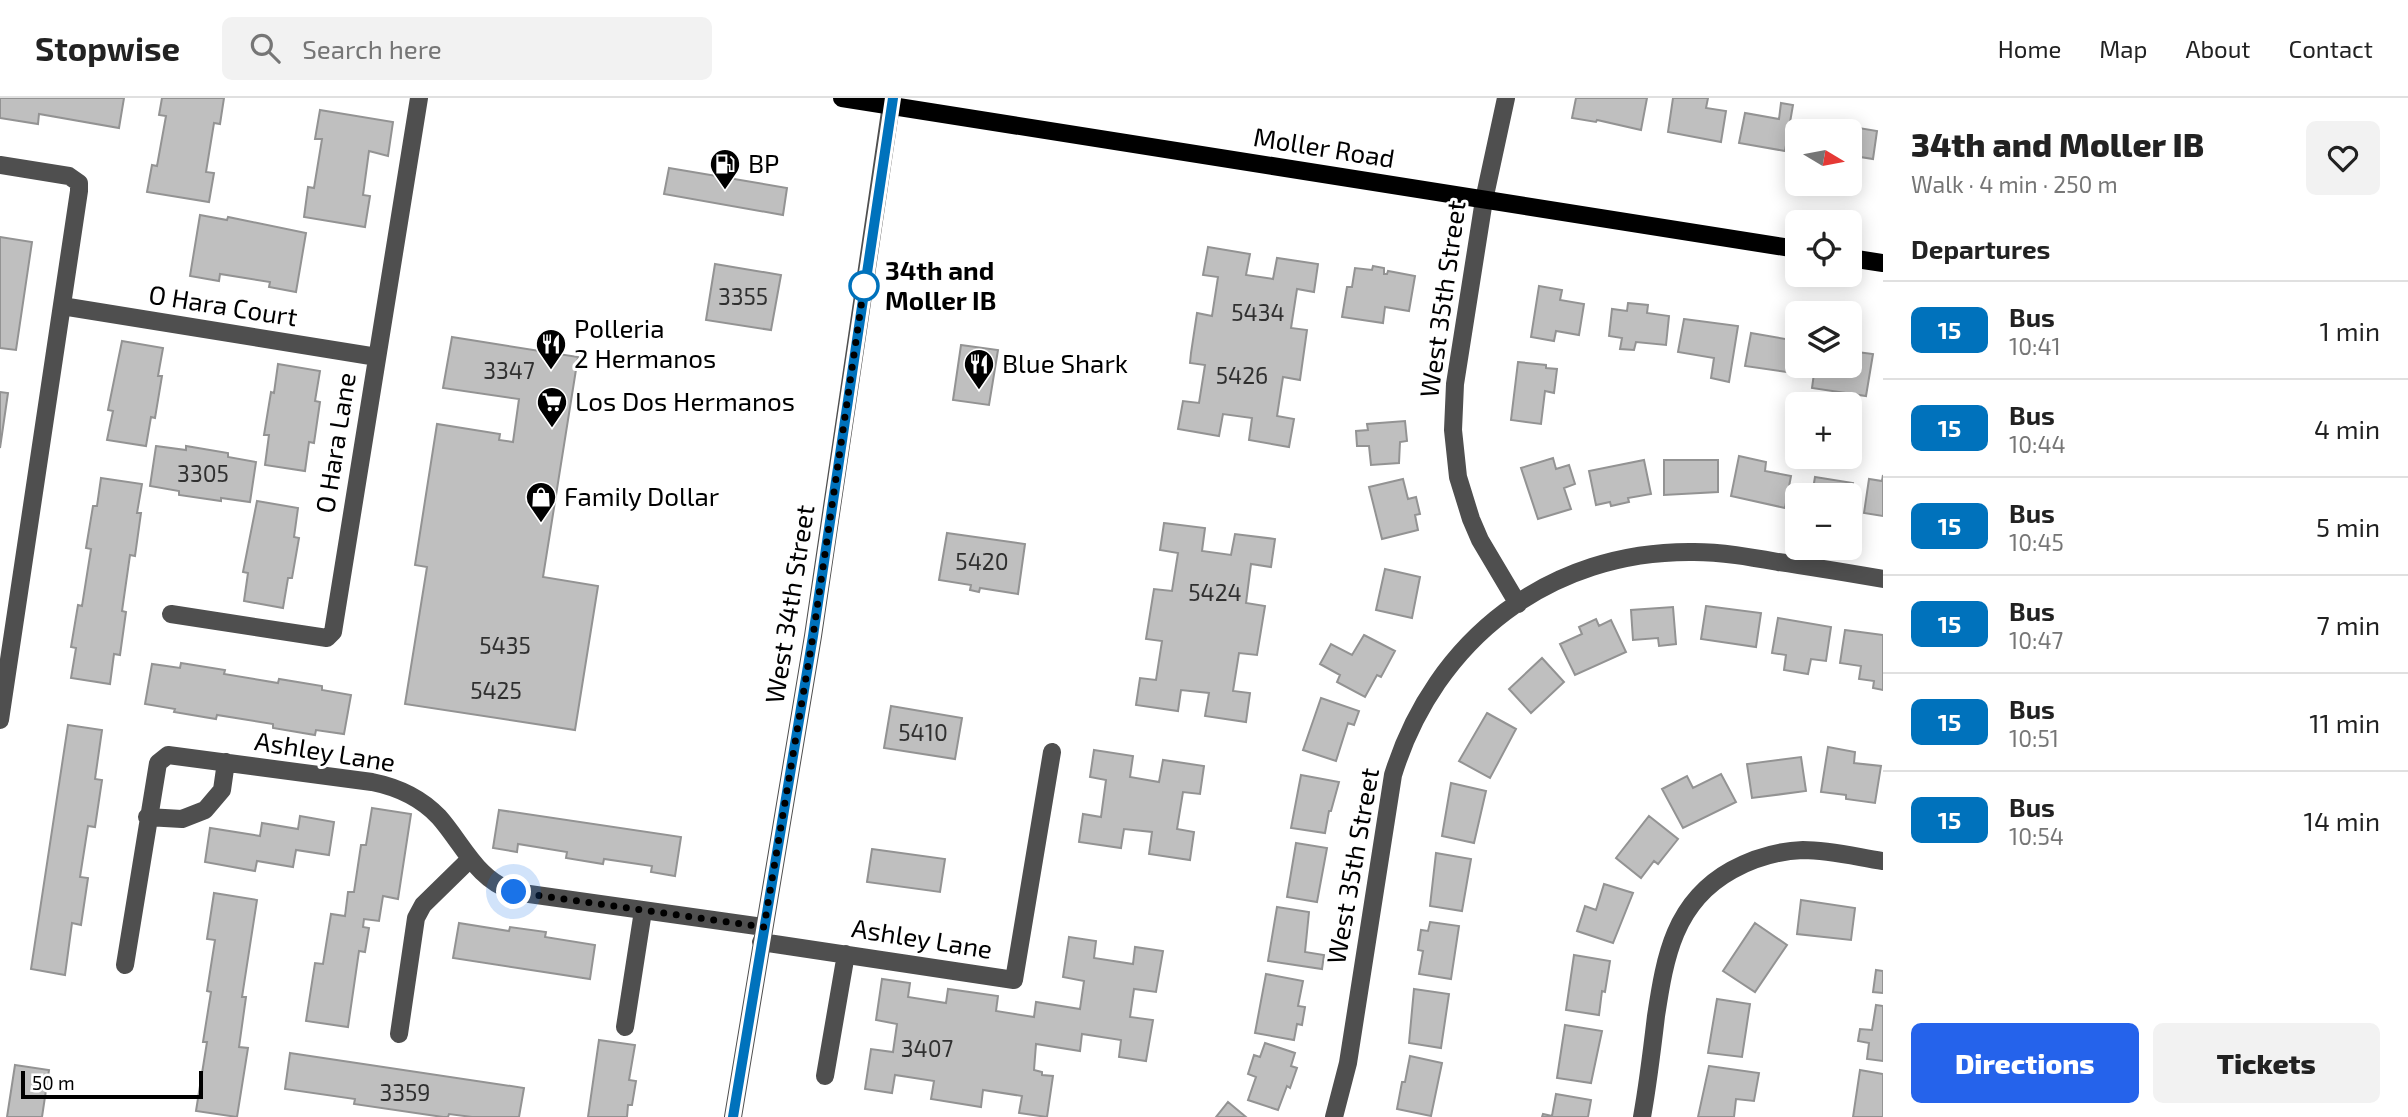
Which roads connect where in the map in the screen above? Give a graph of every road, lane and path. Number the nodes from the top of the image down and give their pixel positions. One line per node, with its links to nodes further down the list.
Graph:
1 (419, 98): 11 (street, O Hara Lane)
2 (842, 98): 4 (main road, Moller Road)
3 (1506, 98): 6 (street, West 35th Street)
4 (892, 102): 6 (main road, Moller Road); 22 (street, West 34th Street)
5 (0, 165): 10 (street)
6 (1484, 200): 7 (main road, Moller Road); 13 (street, West 35th Street)
7 (1785, 247)
8 (1862, 260): 9 (main road)
9 (1883, 263)
10 (62, 306): 11 (street, O Hara Court); 15 (street)
11 (377, 357): 14 (street, O Hara Lane)
12 (1883, 579): 13 (street)
13 (1518, 604): 29 (street, West 35th Street)
14 (171, 614)
15 (0, 720)
16 (1052, 752): 23 (street, Ashley Lane)
17 (226, 762): 18 (street, Ashley Lane); 18 (street, Ashley Lane); 19 (street, Ashley Lane)
18 (147, 817): 24 (street, Ashley Lane)
19 (470, 859): 21 (street, Ashley Lane); 26 (street)
20 (1883, 861): 30 (street)
21 (643, 911): 22 (street, Ashley Lane); 25 (street)
22 (762, 934): 23 (street, Ashley Lane); 28 (street, West 34th Street)
23 (846, 954): 27 (street)
24 (125, 965)
25 (625, 1027)
26 (399, 1034)
27 (825, 1076)
28 (733, 1117)
29 (1334, 1117)
30 (1642, 1117)

